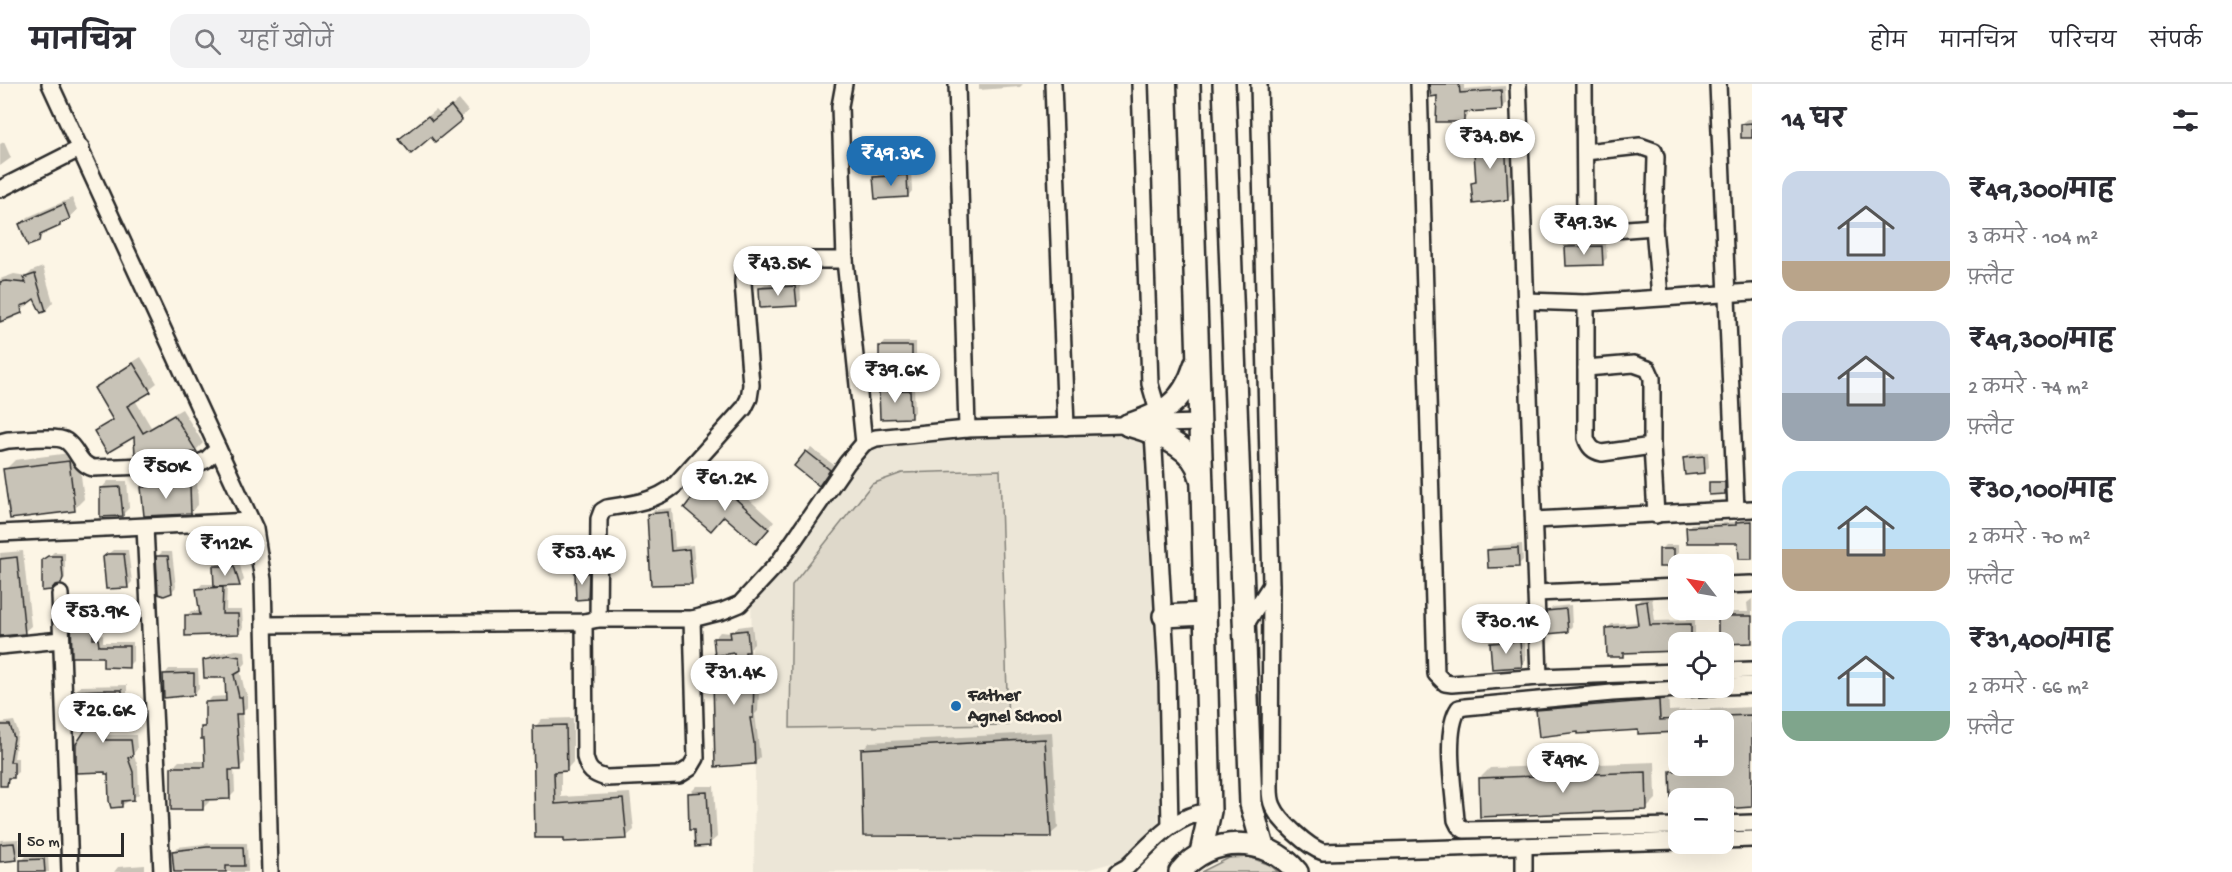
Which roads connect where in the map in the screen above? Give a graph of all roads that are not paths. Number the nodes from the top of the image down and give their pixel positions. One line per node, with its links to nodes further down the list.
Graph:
1 (50, 84): 13 (street)
2 (843, 84): 17 (street)
3 (957, 84): 29 (street)
4 (1053, 84): 28 (street)
5 (1140, 84): 26 (street)
6 (1189, 84): 23 (street)
7 (1224, 84): 53 (street)
8 (1259, 84): 43 (street)
9 (1419, 84): 59 (street)
10 (1518, 84): 21 (street)
11 (1584, 84): 14 (street)
12 (1718, 84): 18 (street)
13 (81, 148): 15 (street); 33 (street)
14 (1585, 152): 16 (street); 16 (street)
15 (0, 189)
16 (1654, 227): 20 (street)
17 (845, 260): 31 (street); 51 (street)
18 (1727, 292): 19 (street); 20 (street); 36 (street)
19 (1752, 292)
20 (1660, 297): 22 (street)
21 (1526, 301): 22 (street); 38 (street)
22 (1586, 303): 24 (street)
23 (1198, 355): 25 (street); 26 (street)
24 (1586, 368): 32 (street); 32 (street)
25 (1200, 423): 27 (street); 34 (street)
26 (1156, 424): 27 (street); 34 (street); 49 (street)
27 (1128, 425): 28 (street)
28 (1066, 427): 29 (street)
29 (967, 429): 31 (street)
30 (0, 442): 33 (street)
31 (864, 443): 50 (street)
32 (1652, 447): 37 (street)
33 (218, 449): 39 (street)
34 (1202, 488): 48 (street)
35 (1752, 509): 36 (street)
36 (1736, 510): 37 (street)
37 (1656, 515): 38 (street)
38 (1534, 520): 46 (street)
39 (251, 521): 40 (street); 52 (street)
40 (145, 527): 41 (street); 79 (street)
41 (0, 533)
42 (1752, 584): 44 (street)
43 (1272, 585): 53 (street); 74 (street)
44 (1734, 585)
45 (1668, 587): 46 (street)
46 (1536, 593): 59 (street)
47 (60, 594): 54 (street)
48 (1205, 614): 49 (street); 63 (street)
49 (1164, 616): 66 (street)
50 (692, 619): 51 (street); 51 (street)
51 (591, 621): 52 (street)
52 (264, 625): 80 (street)
53 (1244, 627): 75 (street)
54 (61, 640): 55 (street); 78 (street)
55 (0, 646)
56 (1752, 669): 57 (street)
57 (1734, 670)
58 (1668, 672): 59 (street)
59 (1539, 677)
60 (1752, 685): 61 (street)
61 (1734, 686)
62 (1668, 690): 67 (street)
63 (1210, 811): 66 (street); 76 (street)
64 (1752, 823): 65 (street)
65 (1734, 824)
66 (1170, 826): 81 (street)
67 (1629, 826): 69 (street); 73 (street)
68 (1668, 831): 69 (street)
69 (1661, 834): 70 (street); 73 (street)
70 (1668, 837)
71 (1752, 839): 72 (street)
72 (1734, 840)
73 (1630, 842): 74 (street)
74 (1524, 845): 83 (street)
75 (1263, 847): 76 (street); 77 (street)
76 (1201, 853): 82 (street)
77 (1299, 869)
78 (70, 872)
79 (162, 872)
80 (270, 872)
81 (1118, 872)
82 (1180, 872)
83 (1524, 872)

